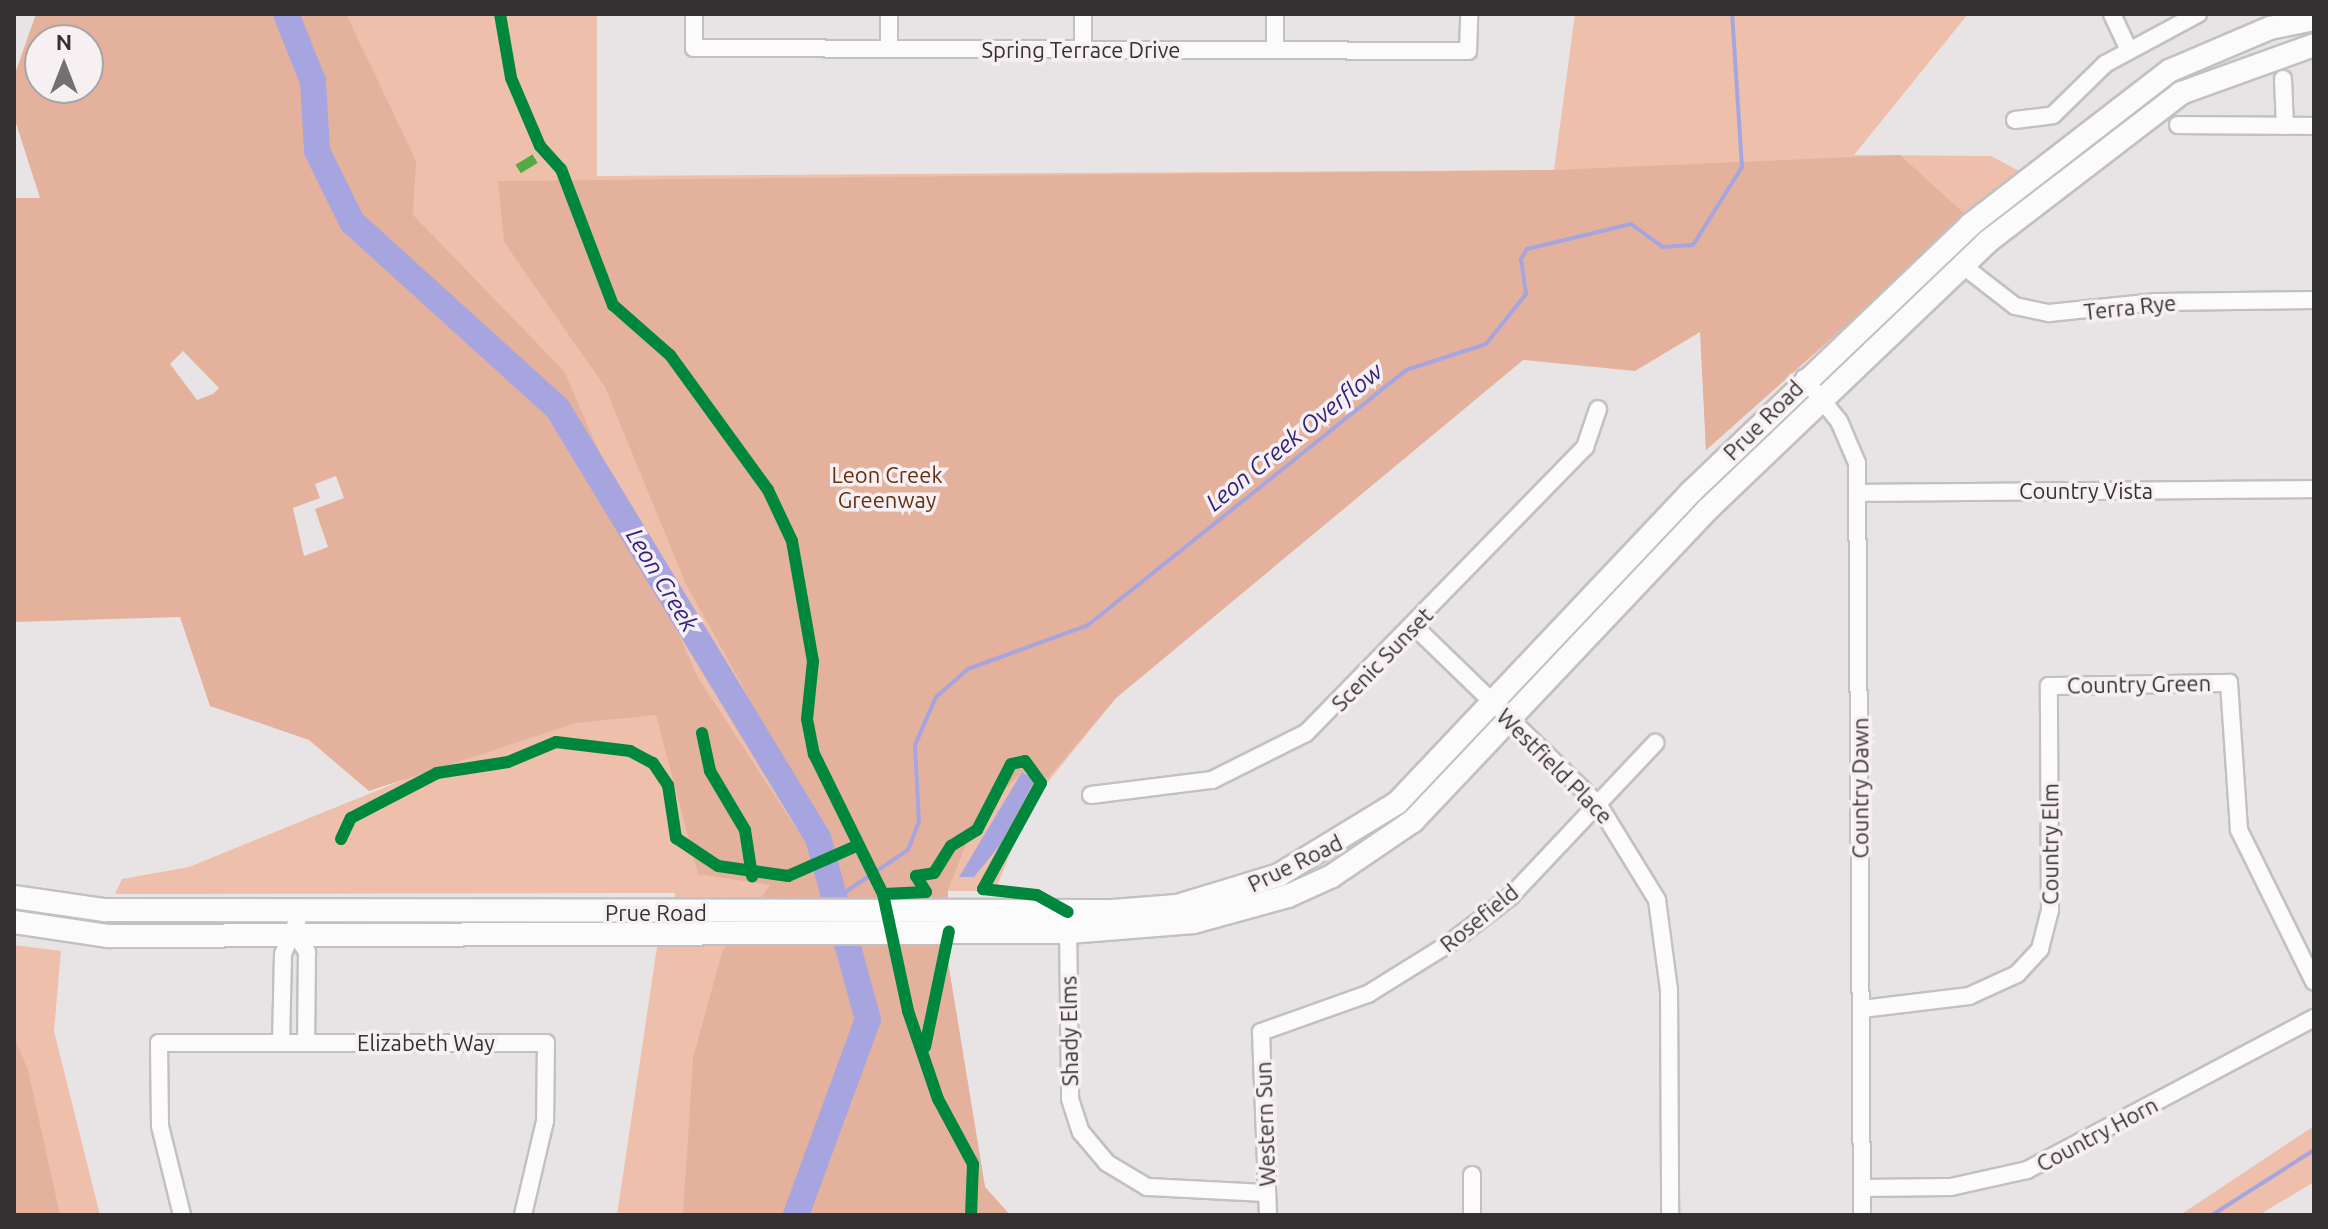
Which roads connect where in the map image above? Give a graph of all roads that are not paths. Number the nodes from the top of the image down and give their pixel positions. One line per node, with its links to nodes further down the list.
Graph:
1 (694, 14): 11 (street, Spring Terrace Drive)
2 (889, 14): 11 (street)
3 (1083, 14): 12 (street)
4 (1275, 14): 13 (street)
5 (1469, 14): 13 (street, Spring Terrace Drive)
6 (2112, 14): 10 (street)
7 (2198, 14): 10 (street)
8 (2314, 19): 21 (main road, Prue Road)
9 (2314, 45): 19 (main road, Prue Road)
10 (2128, 48): 15 (street)
11 (889, 49): 12 (street, Spring Terrace Drive)
12 (1083, 50): 13 (street, Spring Terrace Drive)
13 (1275, 50)
14 (2283, 79): 17 (street)
15 (2015, 120)
16 (2178, 125): 17 (street)
17 (2285, 126): 18 (street)
18 (2314, 126)
19 (1962, 265): 20 (street, Terra Rye); 22 (main road, Prue Road)
20 (2314, 300)
21 (1804, 378): 22 (street, Country Dawn); 28 (main road, Prue Road)
22 (1821, 395): 25 (street, Country Dawn); 29 (main road, Prue Road)
23 (1598, 409): 26 (street, Scenic Sunset)
24 (2314, 489): 25 (street, Country Vista)
25 (1858, 493): 40 (street, Country Dawn)
26 (1414, 626): 28 (street, Westfield Place); 31 (street, Scenic Sunset)
27 (2049, 686): 39 (street, Country Green); 40 (street, Country Elm)
28 (1494, 705): 29 (street, Westfield Place); 36 (main road, Prue Road)
29 (1511, 721): 32 (street, Westfield Place); 36 (main road, Prue Road)
30 (1655, 743): 32 (street, Rosefield)
31 (1091, 795)
32 (1598, 804): 42 (street, Rosefield); 52 (street, Westfield Place)
33 (14, 897): 34 (main road, Prue Road)
34 (302, 909): 37 (main road, Prue Road); 38 (street)
35 (14, 922): 38 (main road, Prue Road)
36 (1068, 922): 37 (main road, Prue Road); 47 (street, Shady Elms)
37 (663, 923): 38 (main road, Prue Road)
38 (295, 934): 43 (street); 44 (street)
39 (2314, 982)
40 (1862, 1009): 46 (street, Country Dawn)
41 (2314, 1018): 46 (street, Country Horn)
42 (1261, 1032): 47 (street, Western Sun)
43 (281, 1043): 44 (street, Elizabeth Way); 48 (street, Elizabeth Way)
44 (306, 1043): 49 (street, Elizabeth Way)
45 (1472, 1175): 51 (street)
46 (1862, 1188): 53 (street, Country Dawn)
47 (1267, 1193): 50 (street, Western Sun)
48 (182, 1215)
49 (523, 1215)
50 (1268, 1215)
51 (1472, 1215)
52 (1670, 1215)
53 (1862, 1215)

